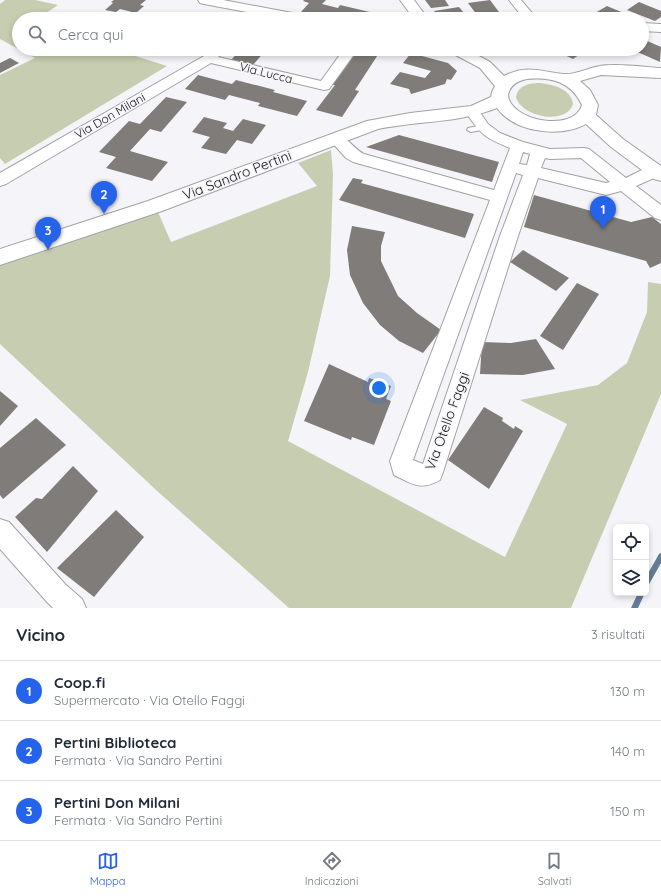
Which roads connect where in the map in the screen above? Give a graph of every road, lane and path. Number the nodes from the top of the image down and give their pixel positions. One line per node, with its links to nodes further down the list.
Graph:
1 (204, 0): 5 (street)
2 (238, 0): 5 (street)
3 (407, 0): 8 (street)
4 (516, 0): 9 (street)
5 (257, 9): 6 (street); 7 (street)
6 (254, 12)
7 (271, 12)
8 (416, 12)
9 (525, 12)
10 (649, 27): 11 (street)
11 (661, 28)
12 (211, 56): 35 (street, Via Don Milani)
13 (221, 56): 14 (street, Via Lucca)
14 (346, 56)
15 (467, 56): 16 (street)
16 (486, 67): 19 (street); 21 (street)
17 (593, 72): 18 (street); 20 (street); 22 (street)
18 (661, 74)
19 (522, 75): 20 (street); 21 (street)
20 (563, 79): 22 (street)
21 (501, 92): 23 (street, Via Sandro Pertini); 25 (street)
22 (585, 94): 24 (street)
23 (449, 114): 26 (street, Via Sandro Pertini); 28 (street, Via Sandro Pertini)
24 (587, 116): 27 (street); 29 (street)
25 (516, 118): 26 (street, Via Sandro Pertini); 27 (street)
26 (476, 124): 30 (street)
27 (569, 126): 29 (street)
28 (336, 138): 37 (street); 41 (street, Via Sandro Pertini)
29 (617, 143): 34 (street)
30 (518, 146): 31 (street); 32 (street, Via Otello Faggi)
31 (539, 152): 33 (street, Via Otello Faggi); 36 (street)
32 (510, 166): 33 (street); 37 (street, Via Otello Faggi)
33 (532, 172): 36 (street); 40 (street, Via Otello Faggi)
34 (658, 173): 36 (street)
35 (0, 180)
36 (624, 185): 38 (street)
37 (499, 197): 39 (street, Via Otello Faggi)
38 (661, 214)
39 (488, 230): 40 (street); 40 (street, Via Otello Faggi)
40 (510, 236)
41 (27, 247): 42 (street, Via Sandro Pertini); 43 (street, Via Sandro Pertini)
42 (0, 251)
43 (0, 257)
44 (0, 531): 45 (street)
45 (73, 608)

